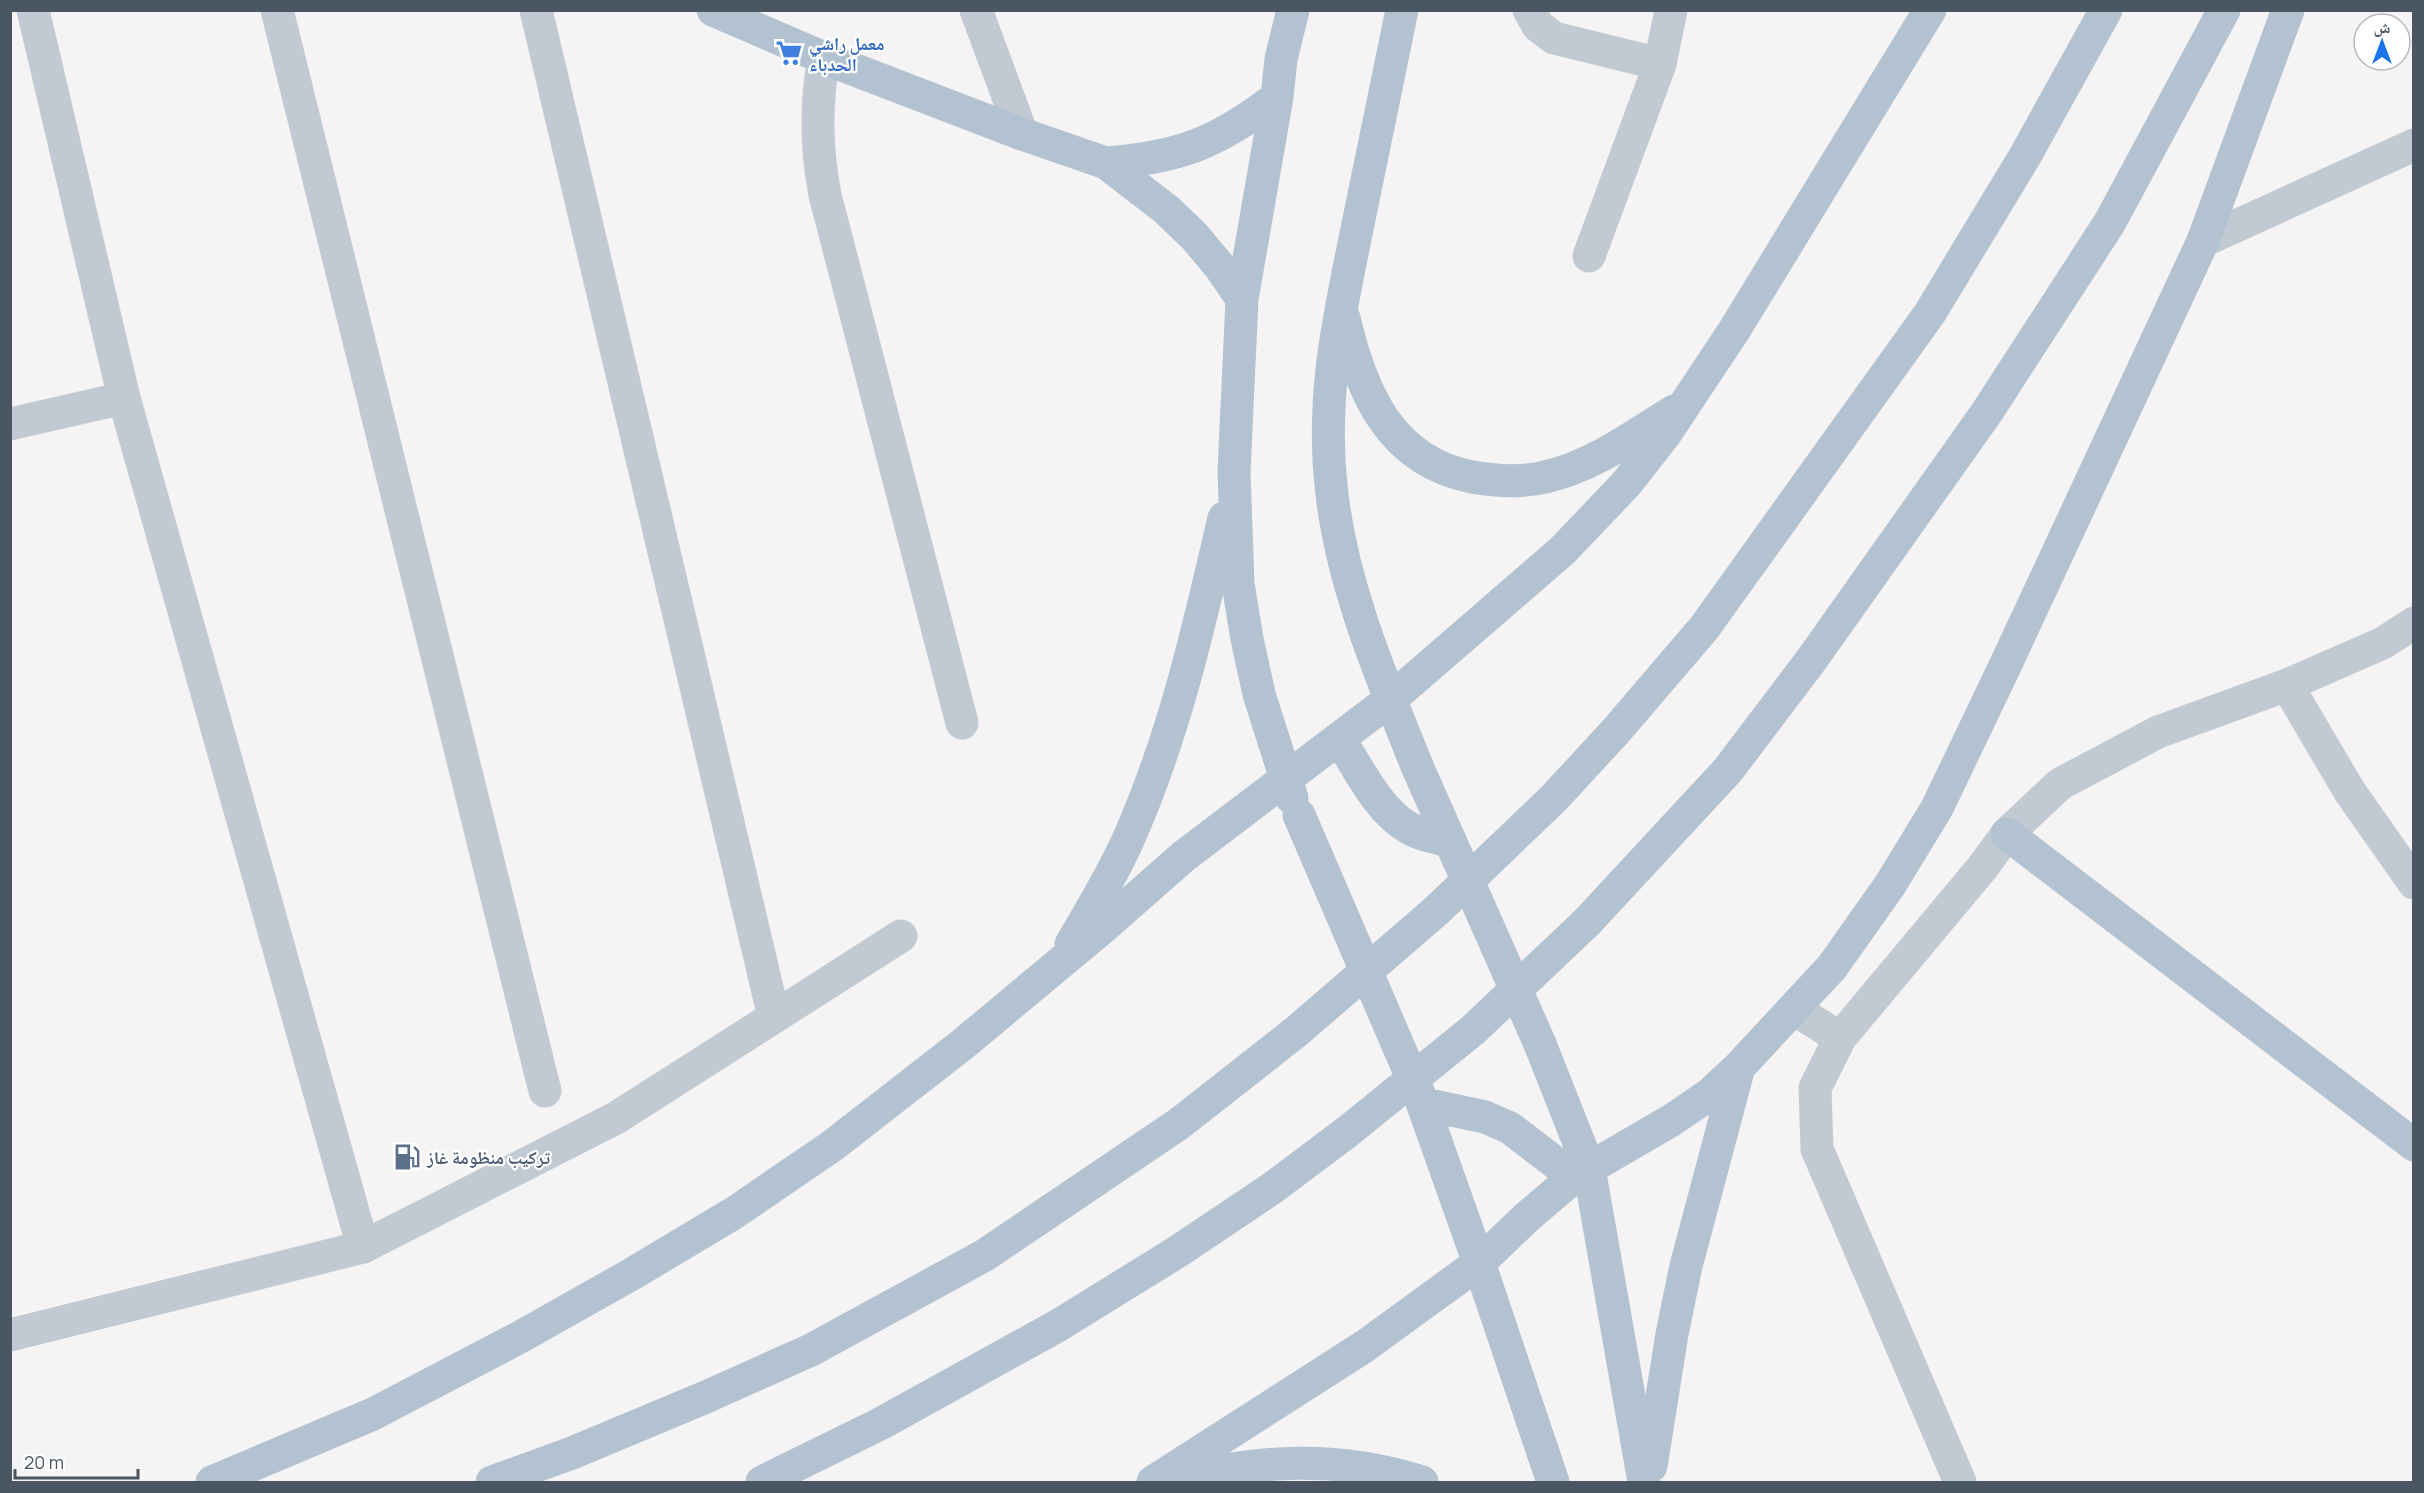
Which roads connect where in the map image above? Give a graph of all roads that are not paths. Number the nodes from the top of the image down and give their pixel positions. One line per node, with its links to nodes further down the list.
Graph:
1 (33, 10): 26 (street)
2 (277, 10): 45 (street)
3 (536, 10): 42 (street)
4 (713, 10): 15 (main road)
5 (976, 10): 19 (street)
6 (1275, 10): 16 (street)
7 (1293, 10): 16 (main road)
8 (1401, 10): 25 (main road)
9 (1528, 10): 17 (street)
10 (1671, 10): 17 (street)
11 (1930, 10): 27 (main road)
12 (2106, 10): 53 (main road)
13 (2224, 10): 54 (main road)
14 (2288, 10): 22 (main road)
15 (824, 58): 19 (main road); 33 (street)
16 (1281, 58): 18 (main road)
17 (1660, 64): 23 (street)
18 (1277, 97): 21 (main road); 24 (main road)
19 (1022, 134): 21 (main road)
20 (2414, 146): 22 (street)
21 (1106, 163): 24 (main road)
22 (2203, 242): 41 (main road)
23 (1589, 256)
24 (1242, 299): 29 (main road)
25 (1341, 305): 27 (main road); 32 (main road)
26 (124, 398): 28 (street); 49 (street)
27 (1688, 402): 32 (main road)
28 (10, 424)
29 (1234, 472): 35 (main road); 40 (main road)
30 (2414, 623): 31 (street)
31 (2288, 685): 36 (street); 38 (street)
32 (1391, 699): 34 (main road); 37 (main road, bridge)
33 (962, 723)
34 (1339, 739): 35 (main road); 37 (main road)
35 (1285, 779): 40 (main road); 46 (main road, bridge)
36 (2007, 834): 43 (street); 47 (main road)
37 (1450, 841): 48 (main road, bridge)
38 (2414, 883)
39 (901, 936): 42 (street)
40 (1060, 964): 52 (main road)
41 (1794, 1008): 43 (street); 44 (main road)
42 (774, 1017): 49 (street)
43 (1840, 1038): 60 (street)
44 (1739, 1067): 48 (main road); 59 (main road)
45 (545, 1091)
46 (1422, 1099): 48 (main road); 50 (main road)
47 (2414, 1145)
48 (1582, 1173): 50 (main road); 59 (main road)
49 (363, 1246): 51 (street)
50 (1479, 1263): 55 (main road); 58 (main road)
51 (10, 1335)
52 (212, 1482)
53 (492, 1482)
54 (762, 1482)
55 (1153, 1482)
56 (1167, 1482): 57 (main road)
57 (1422, 1482)
58 (1553, 1482)
59 (1646, 1482)
60 (1960, 1482)

